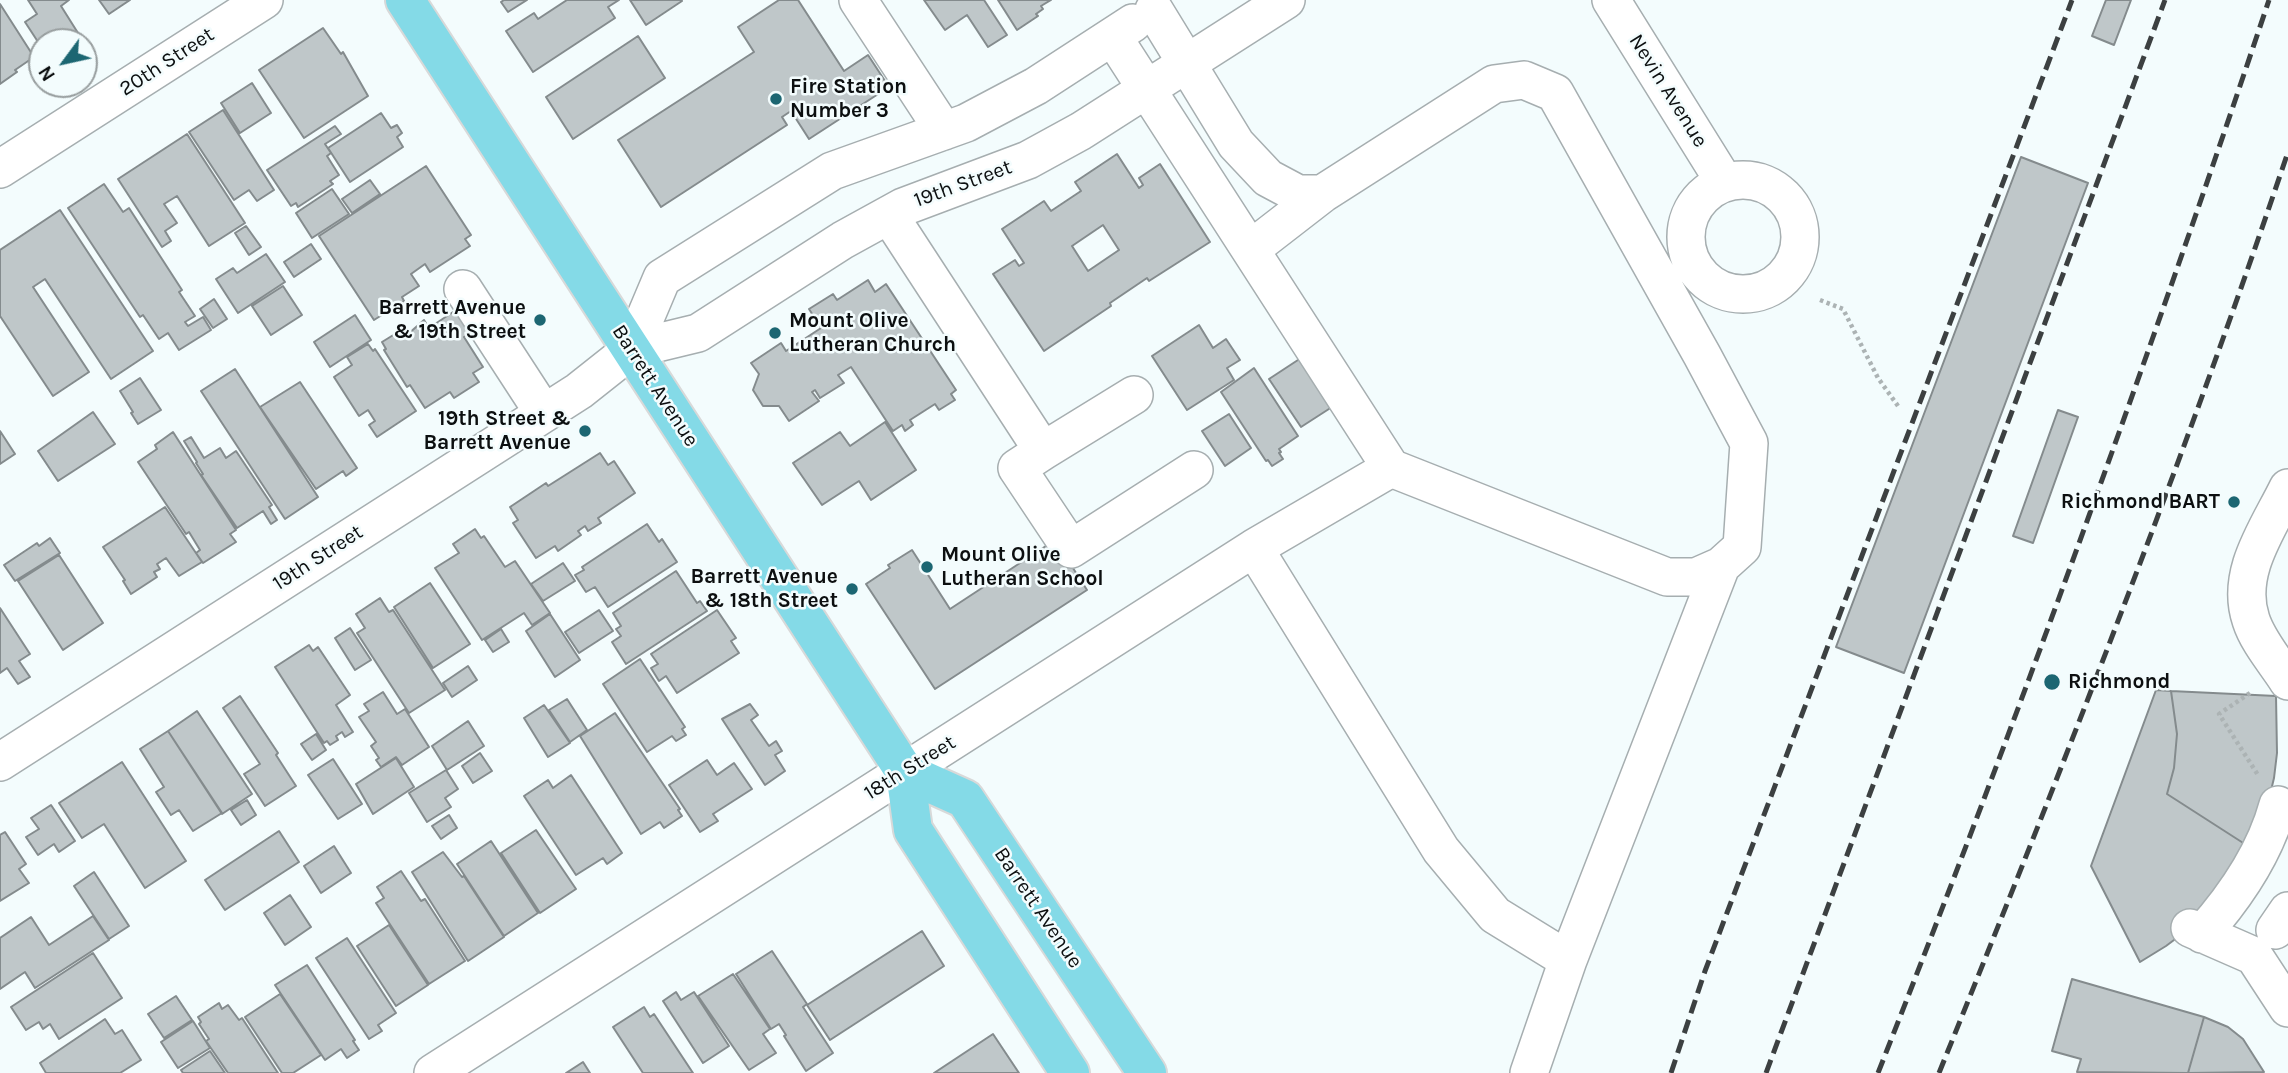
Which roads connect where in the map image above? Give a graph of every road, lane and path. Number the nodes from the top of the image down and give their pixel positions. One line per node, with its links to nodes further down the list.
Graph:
1 (264, 0): 11 (street, 20th Street)
2 (405, 0): 18 (main road, Barrett Avenue)
3 (858, 0): 10 (street)
4 (1286, 0): 8 (street, 19th Street)
5 (1611, 0): 12 (street, Nevin Avenue)
6 (1161, 5): 7 (street, 19th Street); 8 (street)
7 (1113, 37): 9 (street); 10 (street, 19th Street)
8 (1187, 64): 9 (street, 19th Street); 13 (street)
9 (1148, 89): 14 (street, 19th Street); 15 (street)
10 (944, 131): 18 (street, 19th Street)
11 (0, 169)
12 (1725, 183)
13 (1322, 194): 15 (street); 27 (street)
14 (889, 215): 18 (street, 19th Street); 22 (street)
15 (1251, 249): 23 (street)
16 (463, 289): 21 (street)
17 (1820, 300): 20 (path)
18 (632, 349): 21 (street, 19th Street); 31 (main road, Barrett Avenue)
19 (1133, 395): 22 (street)
20 (1898, 406)
21 (544, 412): 30 (street, 19th Street)
22 (1042, 451): 24 (street)
23 (1391, 468): 26 (street, 18th Street); 27 (street)
24 (1194, 470)
25 (2288, 488): 28 (street)
26 (1254, 548): 31 (street, 18th Street); 34 (street)
27 (1721, 566): 34 (street)
28 (2275, 632): 29 (street)
29 (2272, 685): 32 (path)
30 (0, 762)
31 (905, 772): 36 (street, 18th Street); 37 (main road, Barrett Avenue); 38 (main road, Barrett Avenue)
32 (2283, 813): 33 (street)
33 (2271, 934): 35 (street)
34 (1569, 960): 39 (street)
35 (2288, 1008)
36 (433, 1073)
37 (1070, 1073)
38 (1147, 1073)
39 (1529, 1073)

